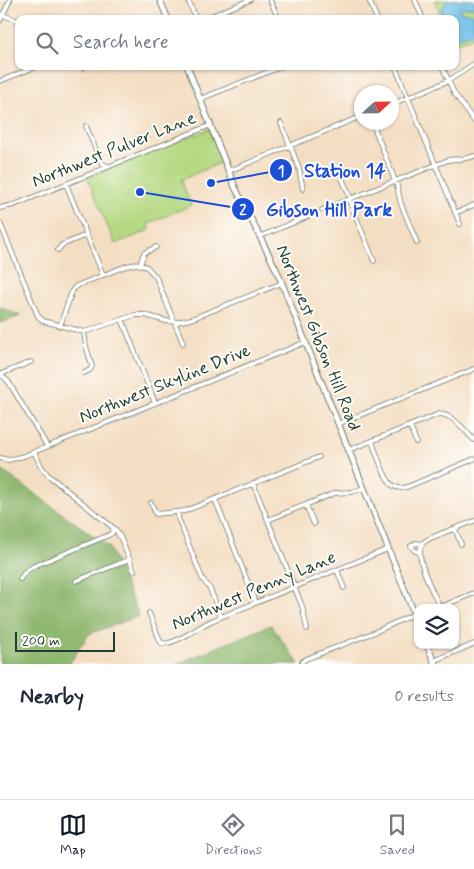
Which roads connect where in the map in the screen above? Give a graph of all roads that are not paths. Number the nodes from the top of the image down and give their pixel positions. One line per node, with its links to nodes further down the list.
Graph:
1 (10, 0): 9 (street)
2 (160, 0): 10 (main road)
3 (188, 0): 11 (street)
4 (250, 0): 12 (street)
5 (270, 0): 8 (street)
6 (370, 0): 13 (street)
7 (415, 0): 14 (street)
8 (276, 13)
9 (2, 14): 15 (street); 16 (street)
10 (166, 15)
11 (194, 15)
12 (213, 15)
13 (376, 15)
14 (421, 15)
15 (15, 19)
16 (0, 22)
17 (474, 64): 23 (street)
18 (28, 70): 24 (street)
19 (189, 70): 26 (main road, Northwest Gibson Hill Road)
20 (273, 70): 26 (street)
21 (397, 70): 25 (street)
22 (444, 70): 23 (street)
23 (448, 81): 25 (street); 29 (street)
24 (0, 82)
25 (408, 98): 27 (street); 36 (street)
26 (200, 99): 32 (main road, Northwest Gibson Hill Road)
27 (399, 101)
28 (354, 119): 34 (street)
29 (474, 121)
30 (281, 123): 34 (street)
31 (86, 126): 37 (street)
32 (211, 126): 37 (street, Northwest Pulver Lane); 39 (main road, Northwest Gibson Hill Road)
33 (375, 130): 40 (street)
34 (290, 145): 39 (street); 42 (street)
35 (474, 156): 36 (street)
36 (435, 165): 40 (street); 47 (street)
37 (108, 167): 41 (street, Northwest Pulver Lane)
38 (338, 169): 43 (street)
39 (229, 171): 52 (main road, Northwest Gibson Hill Road)
40 (395, 180): 43 (street); 53 (street)
41 (66, 184): 45 (street, Northwest Pulver Lane); 51 (street)
42 (304, 189)
43 (350, 199): 46 (street); 56 (street)
44 (474, 205): 47 (street)
45 (0, 208)
46 (322, 210)
47 (455, 213): 50 (street)
48 (308, 217): 52 (street)
49 (0, 223): 62 (street)
50 (460, 224)
51 (86, 235): 55 (street); 58 (street)
52 (261, 236): 59 (main road, Northwest Gibson Hill Road)
53 (417, 243)
54 (156, 247): 57 (street)
55 (58, 250)
56 (374, 261)
57 (140, 265): 58 (street); 61 (street)
58 (102, 275): 62 (street)
59 (282, 282): 61 (street); 64 (main road, Northwest Gibson Hill Road)
60 (122, 319): 61 (street); 63 (street); 70 (street)
61 (174, 321): 65 (street)
62 (60, 326): 63 (street)
63 (84, 332): 68 (street)
64 (306, 342): 70 (street, Northwest Skyline Drive); 71 (main road, Northwest Gibson Hill Road)
65 (183, 343)
66 (31, 362): 69 (street)
67 (474, 370): 71 (street)
68 (84, 373)
69 (0, 374): 76 (street)
70 (155, 403): 76 (street, Northwest Skyline Drive)
71 (338, 424): 77 (main road, Northwest Gibson Hill Road)
72 (410, 426): 73 (street); 74 (street); 75 (street)
73 (474, 440)
74 (372, 441): 77 (street); 81 (street)
75 (416, 442)
76 (47, 446): 78 (street, Northwest Skyline Drive)
77 (348, 450): 83 (main road, Northwest Gibson Hill Road)
78 (34, 452): 80 (street, Northwest Skyline Drive); 91 (street)
79 (319, 456): 82 (street)
80 (0, 458)
81 (474, 459)
82 (253, 483): 84 (street); 88 (street)
83 (364, 488): 86 (street); 94 (main road, Northwest Gibson Hill Road)
84 (215, 499): 87 (street); 103 (street)
85 (151, 503): 87 (street)
86 (306, 505): 88 (street); 90 (street)
87 (178, 512): 108 (street)
88 (268, 520): 100 (street)
89 (474, 521): 92 (street)
90 (314, 524)
91 (114, 528): 95 (street); 98 (street)
92 (455, 529): 93 (street); 104 (street)
93 (461, 544)
94 (388, 549): 96 (street, Northwest Penny Lane); 106 (main road, Northwest Gibson Hill Road)
95 (130, 559): 97 (street); 99 (street)
96 (337, 570): 100 (street, Northwest Penny Lane); 101 (street)
97 (134, 571)
98 (20, 579)
99 (76, 581)
100 (295, 588): 103 (street, Northwest Penny Lane); 110 (street)
101 (344, 588)
102 (474, 593): 105 (street)
103 (256, 603): 108 (street, Northwest Penny Lane)
104 (438, 604)
105 (446, 604)
106 (414, 611)
107 (149, 613): 108 (street, Northwest Penny Lane)
108 (221, 617)
109 (414, 617): 113 (street)
110 (307, 629)
111 (474, 644): 114 (street)
112 (429, 649): 114 (main road)
113 (302, 662)
114 (434, 662)

